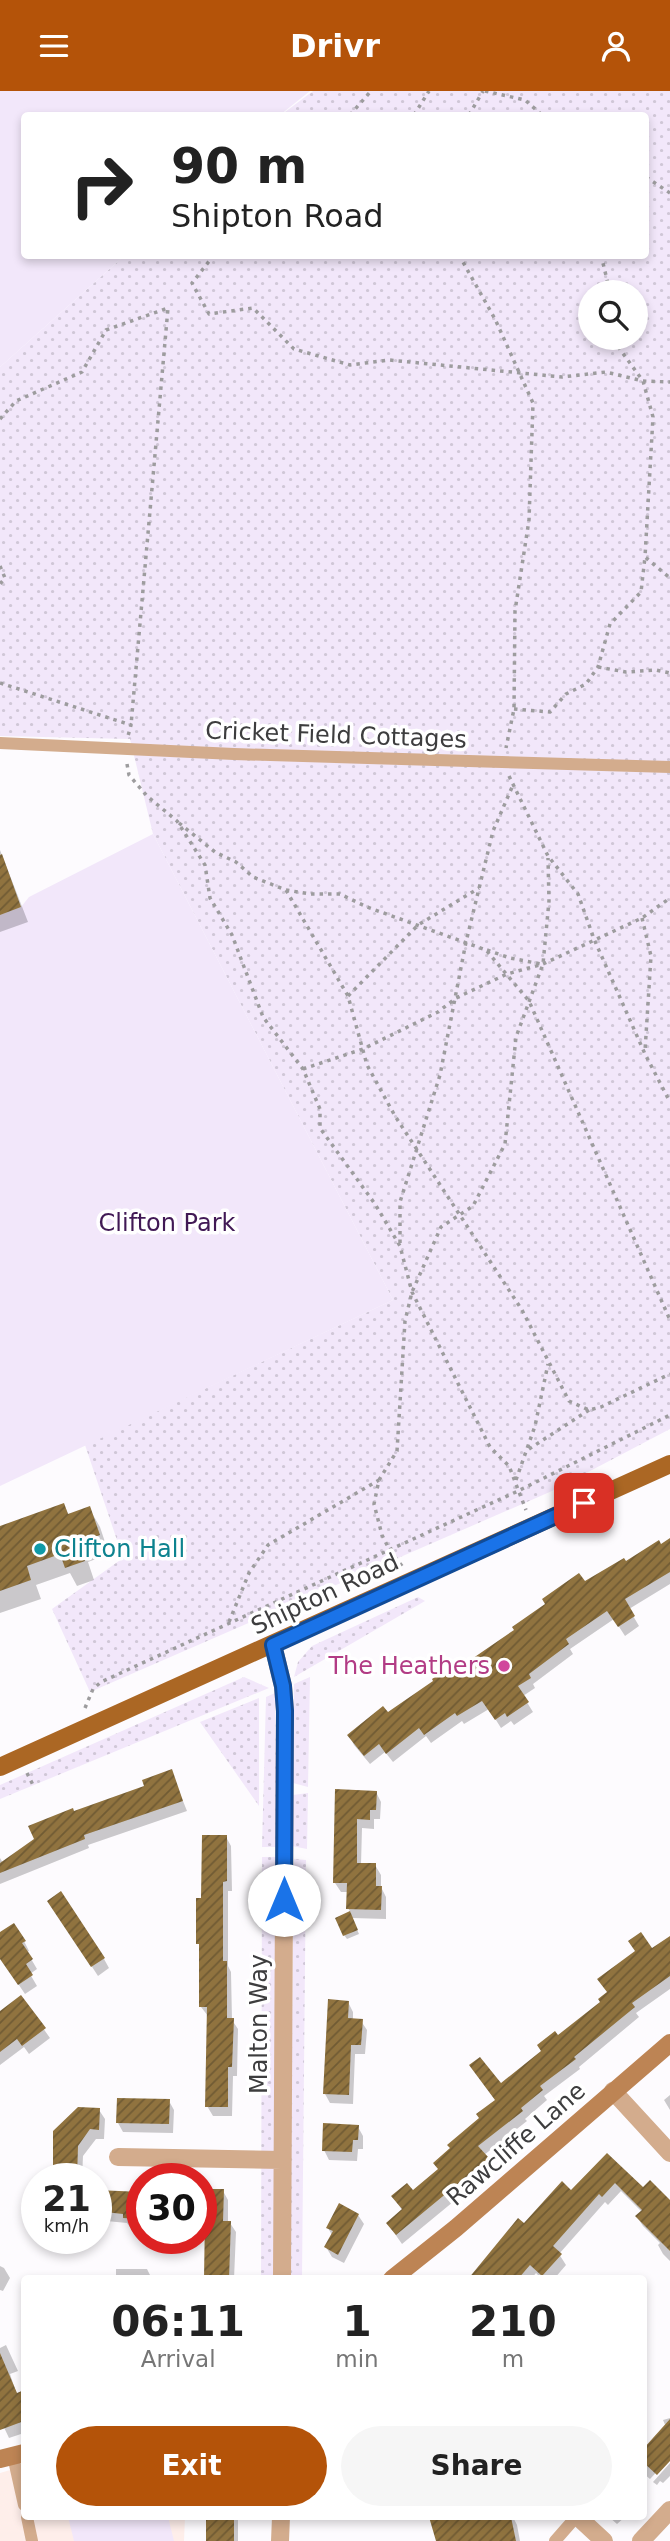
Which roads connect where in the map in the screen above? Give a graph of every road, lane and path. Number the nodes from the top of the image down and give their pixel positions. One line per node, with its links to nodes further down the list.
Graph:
1 (371, 91): 4 (path)
2 (429, 91): 5 (path)
3 (484, 91): 6 (path); 7 (path)
4 (353, 112)
5 (416, 112)
6 (472, 112)
7 (539, 112)
8 (649, 179): 9 (path)
9 (670, 193)
10 (211, 259): 15 (path)
11 (461, 259): 15 (path)
12 (602, 259): 13 (path)
13 (607, 280)
14 (620, 350): 16 (path)
15 (520, 373): 16 (path); 26 (path)
16 (643, 381): 17 (path); 19 (path)
17 (670, 382)
18 (0, 419): 27 (path)
19 (645, 557): 21 (path); 23 (path)
20 (0, 566): 22 (path)
21 (670, 578)
22 (0, 584)
23 (598, 667): 24 (path); 26 (path)
24 (670, 673)
25 (0, 683): 27 (path)
26 (514, 709): 30 (path)
27 (131, 725): 29 (path)
28 (0, 743): 29 (lane, Cricket Field Cottages)
29 (124, 748): 30 (lane, Cricket Field Cottages); 33 (path)
30 (504, 762): 31 (lane, Cricket Field Cottages); 32 (path)
31 (670, 767)
32 (513, 785): 34 (path); 35 (path)
33 (177, 821): 36 (path); 50 (path)
34 (548, 856): 40 (path); 43 (path)
35 (479, 888): 39 (path); 41 (path)
36 (286, 890): 39 (path); 45 (path)
37 (670, 898): 38 (path)
38 (642, 918): 40 (path); 49 (path)
39 (418, 925): 41 (path); 45 (path)
40 (594, 939): 43 (path); 49 (path)
41 (466, 942): 42 (path); 46 (path)
42 (486, 950): 43 (path); 44 (path)
43 (543, 964): 44 (path); 47 (path)
44 (507, 974): 46 (path); 47 (path)
45 (348, 996): 48 (path)
46 (456, 998): 48 (path); 52 (path)
47 (528, 1001): 53 (path); 56 (path)
48 (363, 1049): 50 (path); 52 (path)
49 (645, 1054): 51 (path)
50 (303, 1069): 54 (path)
51 (670, 1102)
52 (417, 1149): 53 (path); 54 (path)
53 (459, 1214): 55 (path); 57 (path)
54 (400, 1246): 55 (path)
55 (412, 1291): 63 (path); 64 (path)
56 (670, 1320)
57 (549, 1362): 59 (path); 61 (path)
58 (670, 1374): 59 (path)
59 (589, 1410): 61 (path)
60 (670, 1415): 65 (path)
61 (528, 1450): 64 (path)
62 (670, 1464): 66 (main road, Shipton Road)
63 (379, 1480): 67 (path); 69 (path)
64 (516, 1480): 65 (path)
65 (517, 1491): 66 (path); 67 (path)
66 (533, 1526): 68 (main road, Shipton Road)
67 (389, 1549): 68 (path); 69 (path)
68 (413, 1580): 70 (main road, Shipton Road)
69 (228, 1623): 71 (path)
70 (273, 1645): 71 (main road, Shipton Road); 79 (street, Malton Way)
71 (75, 1733): 72 (main road, Shipton Road)
72 (0, 1767)
73 (27, 1772): 74 (path)
74 (34, 1787)
75 (670, 2043): 76 (street, Rawcliffe Lane)
76 (613, 2091): 77 (street); 81 (street, Rawcliffe Lane)
77 (670, 2153)
78 (118, 2157): 79 (street)
79 (282, 2159): 80 (street, Malton Way)
80 (282, 2275)
81 (396, 2275)
82 (12, 2456): 83 (lane)
83 (21, 2493)
84 (670, 2510): 93 (street)
85 (28, 2520): 89 (lane)
86 (281, 2520): 90 (street)
87 (574, 2520): 91 (lane)
88 (580, 2520): 92 (street)
89 (32, 2541)
90 (280, 2541)
91 (555, 2541)
92 (604, 2541)
93 (641, 2541)

